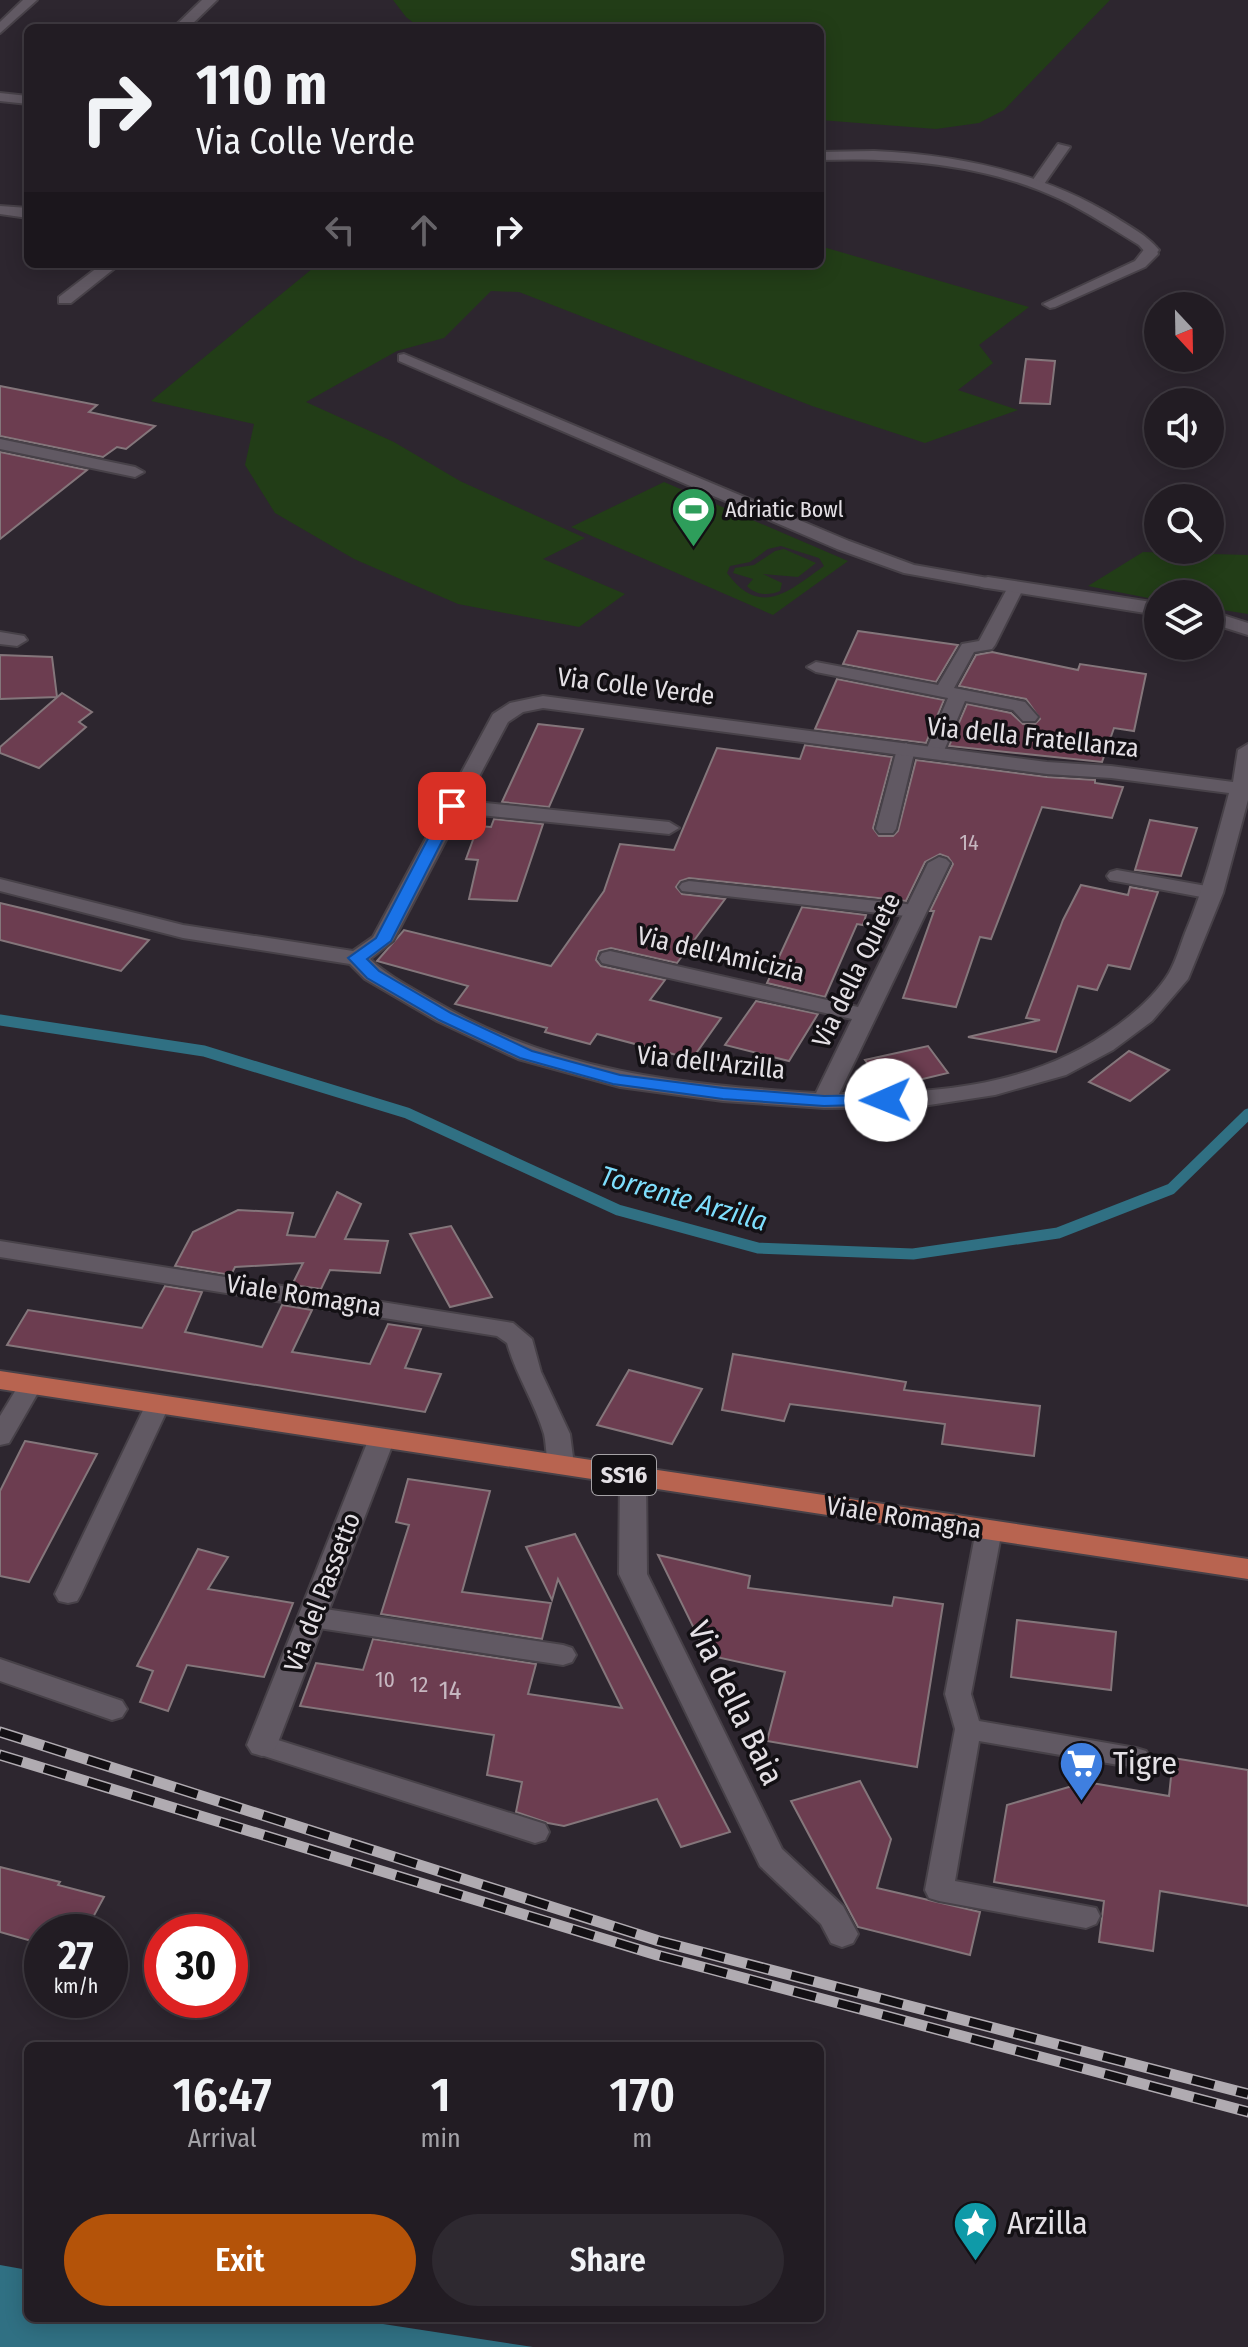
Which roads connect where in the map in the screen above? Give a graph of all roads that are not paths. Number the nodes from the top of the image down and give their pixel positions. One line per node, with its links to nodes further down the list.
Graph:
1 (30, 0): 4 (street)
2 (210, 0): 3 (street)
3 (184, 24)
4 (0, 29)
5 (0, 97): 6 (street)
6 (24, 100)
7 (1063, 147): 9 (lane)
8 (824, 156): 9 (street)
9 (1037, 184): 12 (street)
10 (0, 210): 11 (street)
11 (24, 213)
12 (1151, 250): 15 (lane)
13 (107, 268): 14 (street)
14 (65, 300)
15 (1050, 304)
16 (404, 358): 19 (lane)
17 (0, 444): 18 (street)
18 (135, 472)
19 (988, 583): 20 (street)
20 (1016, 587): 21 (street); 25 (lane)
21 (1144, 607)
22 (1224, 621): 23 (street)
23 (1248, 629)
24 (816, 667): 25 (lane)
25 (952, 693): 26 (lane); 30 (lane)
26 (1029, 717)
27 (819, 737): 28 (street, Via della Fratellanza); 32 (street, Via Colle Verde)
28 (906, 749): 30 (street, Via della Fratellanza); 34 (lane)
29 (1248, 750): 31 (street, Via dell'Arzilla)
30 (934, 753): 31 (street, Via della Fratellanza)
31 (1242, 789): 39 (street, Via dell'Arzilla)
32 (452, 806): 33 (street); 41 (street, Via Colle Verde)
33 (669, 828)
34 (886, 829)
35 (939, 863): 40 (street, Via della Quiete)
36 (1117, 876): 39 (lane)
37 (0, 885): 41 (street, Via dell'Arzilla)
38 (689, 887): 40 (lane)
39 (1212, 893): 44 (street, Via dell'Arzilla)
40 (915, 911): 43 (street, Via della Quiete)
41 (357, 958): 44 (street, Via dell'Arzilla)
42 (610, 958): 43 (street, Via dell'Amicizia)
43 (865, 1015): 44 (street, Via della Quiete)
44 (824, 1101)
45 (0, 1249): 51 (street, Viale Romagna)
46 (0, 1380): 47 (main road, Viale Romagna / SS16)
47 (31, 1384): 48 (main road, Viale Romagna / SS16); 49 (lane)
48 (158, 1404): 50 (main road, Viale Romagna / SS16); 55 (lane)
49 (0, 1437)
50 (382, 1438): 51 (main road, Viale Romagna / SS16); 56 (street, Via del Passetto)
51 (561, 1465): 52 (main road, Viale Romagna / SS16)
52 (633, 1476): 53 (main road, Viale Romagna / SS16); 65 (street, Via della Baia)
53 (989, 1530): 54 (main road, Viale Romagna / SS16); 60 (lane)
54 (1248, 1569)
55 (68, 1594)
56 (312, 1617): 57 (lane); 61 (street, Via del Passetto)
57 (563, 1655)
58 (0, 1670): 59 (street)
59 (112, 1709)
60 (968, 1729): 62 (lane); 64 (lane)
61 (262, 1745): 63 (lane)
62 (1136, 1758)
63 (535, 1832)
64 (1086, 1916)
65 (842, 1934)

